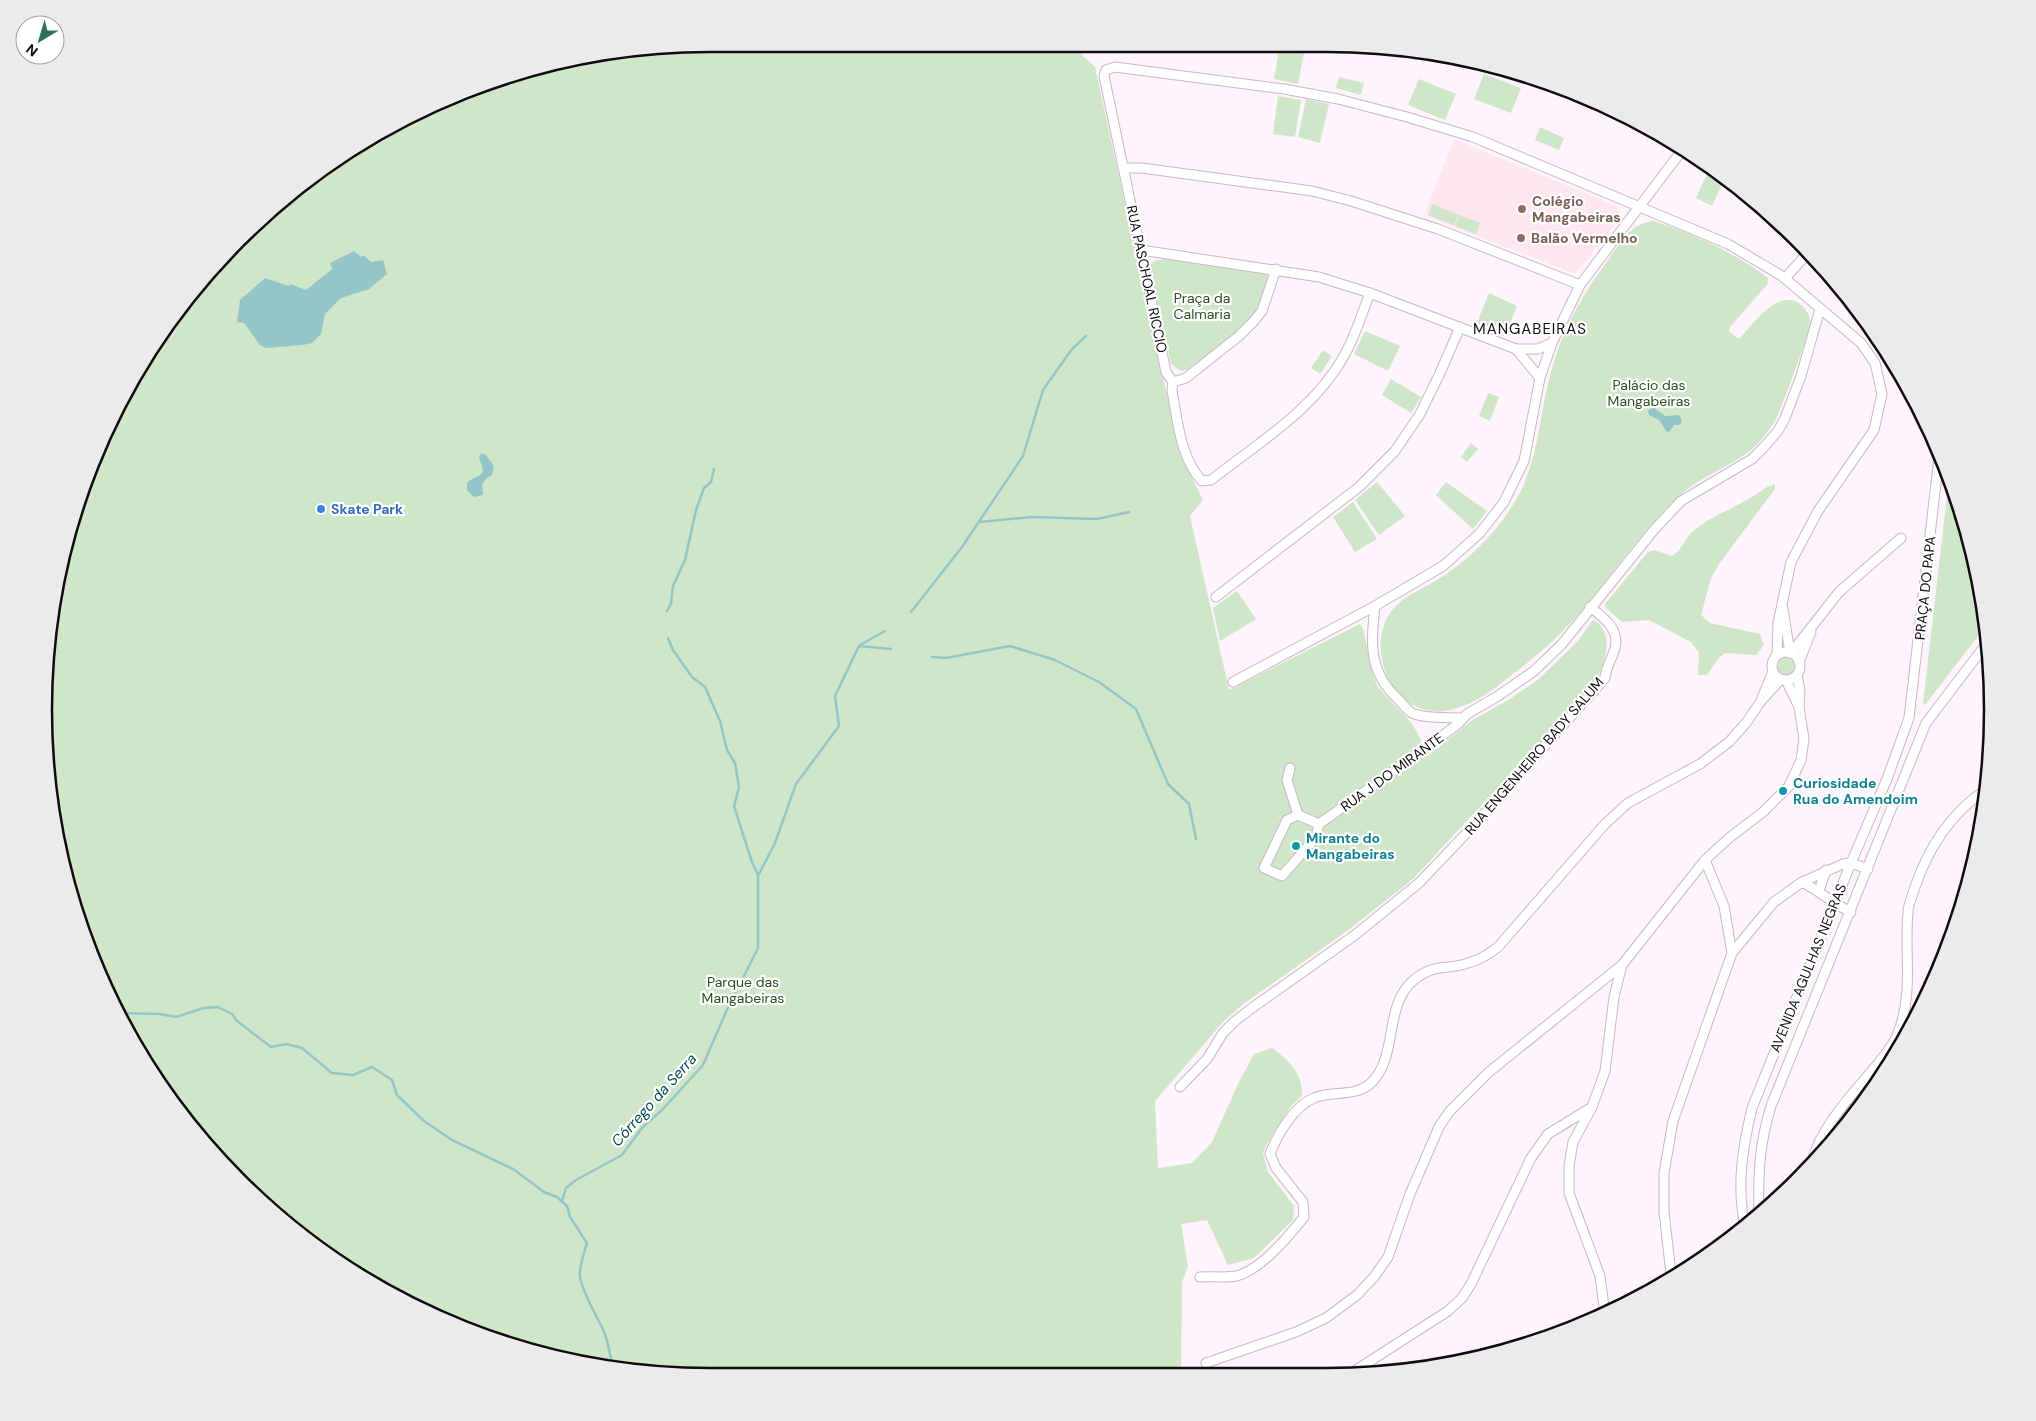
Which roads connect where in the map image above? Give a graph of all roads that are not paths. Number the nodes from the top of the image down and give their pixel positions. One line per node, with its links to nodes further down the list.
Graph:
1 (1678, 155): 3 (street)
2 (1123, 168): 3 (street, RUA PASCHOAL RICCIO); 4 (street, RUA PASCHOAL RICCIO); 8 (street)
3 (1640, 207): 7 (street); 8 (street)
4 (1141, 250): 6 (street); 15 (street, RUA PASCHOAL RICCIO)
5 (1803, 258): 7 (street)
6 (1276, 269): 9 (street); 15 (street)
7 (1785, 278): 10 (street)
8 (1580, 285): 12 (street)
9 (1370, 293): 11 (street); 15 (street, RUA PASCHOAL RICCIO)
10 (1820, 309): 19 (street); 21 (street)
11 (1460, 327): 13 (street); 18 (street)
12 (1552, 343): 13 (street); 14 (street)
13 (1516, 350): 14 (street)
14 (1540, 378): 20 (street)
15 (1172, 382)
16 (1937, 470): 34 (street, PRAÇA DO PAPA)
17 (1902, 538): 22 (street)
18 (1216, 597)
19 (1782, 601): 24 (street); 25 (street)
20 (1375, 606): 30 (street); 33 (street)
21 (1590, 607): 33 (street, RUA J DO MIRANTE); 50 (street, RUA ENGENHEIRO BADY SALUM)
22 (1816, 620): 24 (street); 26 (street)
23 (1981, 651): 35 (street)
24 (1790, 653): 25 (street); 26 (street)
25 (1777, 655): 27 (street)
26 (1799, 662): 28 (street)
27 (1773, 671): 29 (street); 31 (street)
28 (1797, 675): 29 (street); 32 (street)
29 (1784, 680): 31 (street); 32 (street)
30 (1233, 682)
31 (1761, 700): 56 (street)
32 (1799, 707): 40 (street)
33 (1462, 718): 39 (street, RUA J DO MIRANTE)
34 (1909, 718): 35 (street); 41 (street, AVENIDA AGULHAS NEGRAS)
35 (1926, 723): 42 (street, AVENIDA AGULHAS NEGRAS)
36 (1290, 768): 38 (street)
37 (1978, 795): 52 (street)
38 (1298, 815): 39 (street); 39 (street)
39 (1320, 824)
40 (1705, 860): 48 (street); 49 (street)
41 (1851, 862): 42 (street); 43 (street); 46 (street, AVENIDA AGULHAS NEGRAS)
42 (1868, 869): 47 (street, AVENIDA AGULHAS NEGRAS)
43 (1826, 870): 44 (street); 45 (street)
44 (1802, 882): 45 (street); 48 (street)
45 (1819, 891): 46 (street)
46 (1834, 905): 47 (street); 54 (street, AVENIDA AGULHAS NEGRAS)
47 (1851, 912): 53 (street, AVENIDA AGULHAS NEGRAS)
48 (1732, 953): 55 (street)
49 (1622, 964): 51 (street); 58 (street)
50 (1180, 1087)
51 (1592, 1107): 57 (street); 59 (street)
52 (1818, 1146)
53 (1759, 1205)
54 (1744, 1217)
55 (1671, 1270)
56 (1200, 1277)
57 (1604, 1307)
58 (1206, 1363)
59 (1360, 1367)

